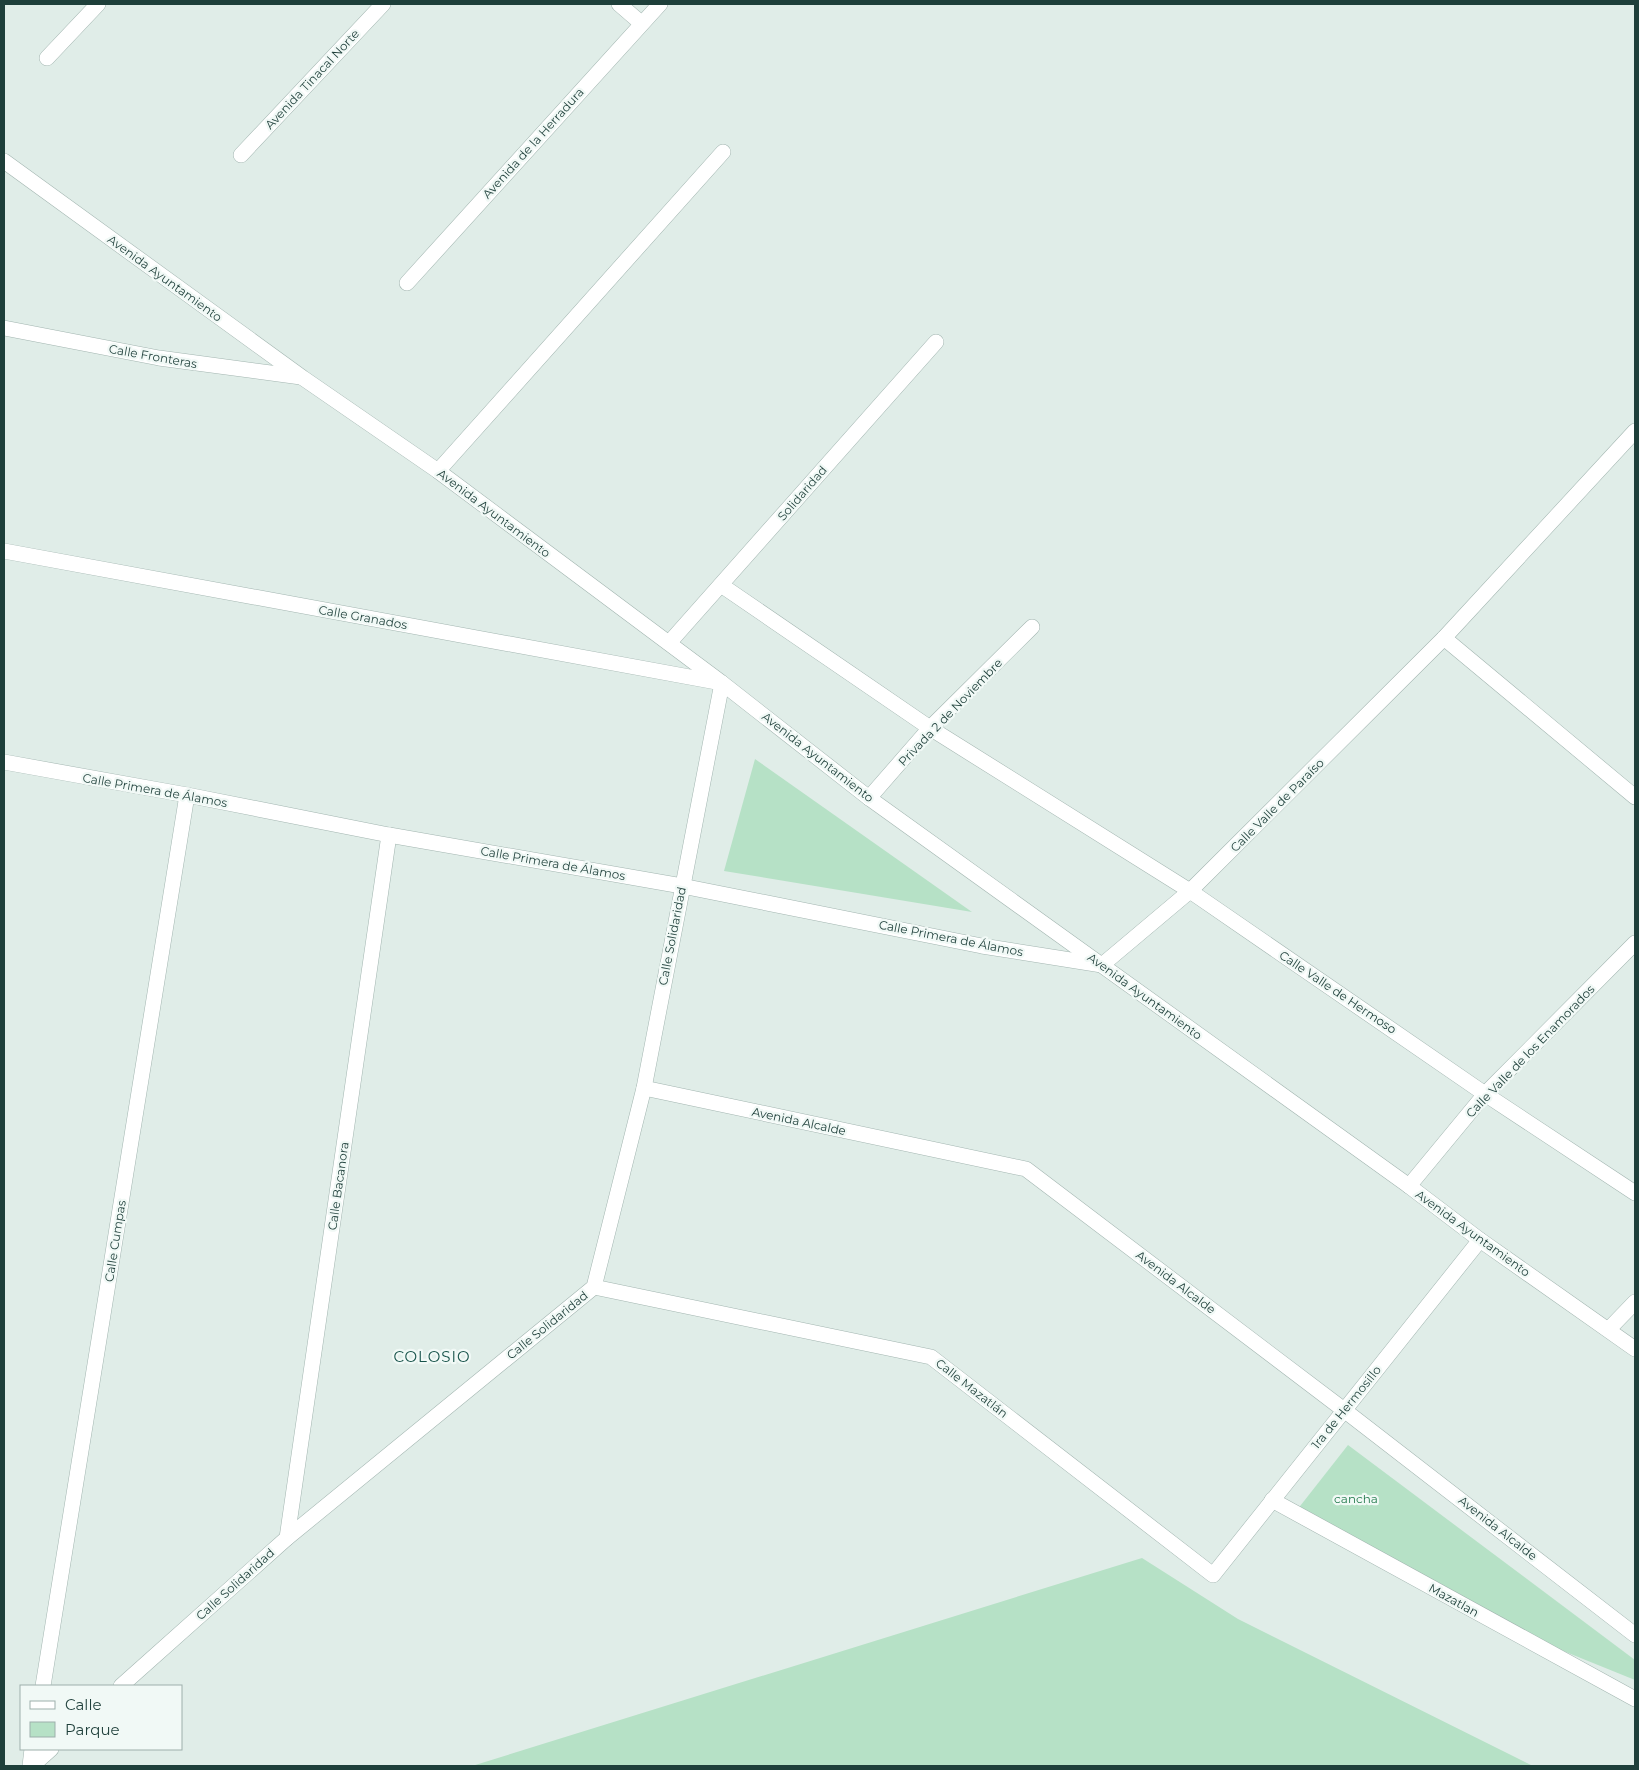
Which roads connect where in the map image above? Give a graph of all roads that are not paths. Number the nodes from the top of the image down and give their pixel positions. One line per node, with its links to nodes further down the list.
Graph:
1 (98, 4): 6 (street)
2 (383, 4): 8 (street, Avenida Tinacal Norte)
3 (619, 4): 5 (street)
4 (660, 4): 5 (street, Avenida de la Herradura)
5 (641, 23): 10 (street, Avenida de la Herradura)
6 (47, 58)
7 (723, 152): 15 (street)
8 (241, 155)
9 (4, 161): 13 (street, Avenida Ayuntamiento)
10 (407, 282)
11 (4, 328): 13 (street, Calle Fronteras)
12 (936, 342): 17 (street, Solidaridad)
13 (303, 378): 15 (street, Avenida Ayuntamiento)
14 (1635, 431): 19 (street, Calle Valle de Paraíso)
15 (438, 471): 20 (street, Avenida Ayuntamiento)
16 (4, 551): 21 (street, Calle Granados)
17 (721, 585): 20 (street, Solidaridad); 22 (street, Calle Valle de Hermoso)
18 (1032, 627): 22 (street, Privada 2 de Noviembre)
19 (1444, 638): 25 (street); 29 (street, Calle Valle de Paraíso)
20 (669, 643): 21 (street, Avenida Ayuntamiento)
21 (722, 683): 26 (street, Avenida Ayuntamiento); 28 (street, Calle Solidaridad)
22 (930, 728): 26 (street, Privada 2 de Noviembre); 29 (street, Calle Valle de Hermoso)
23 (4, 762): 24 (street, Calle Primera de Álamos)
24 (187, 795): 27 (street, Calle Primera de Álamos); 46 (street, Calle Cumpas)
25 (1635, 797)
26 (869, 798): 31 (street, Avenida Ayuntamiento)
27 (390, 835): 28 (street, Calle Primera de Álamos); 43 (street, Calle Bacanora)
28 (682, 886): 31 (street, Calle Primera de Álamos); 32 (street, Calle Solidaridad)
29 (1190, 891): 31 (street, Calle Valle de Paraíso); 33 (street, Calle Valle de Hermoso)
30 (1635, 943): 33 (street, Calle Valle de los Enamorados)
31 (1102, 964): 34 (street, Avenida Ayuntamiento)
32 (644, 1088): 37 (street, Calle Solidaridad); 41 (street, Avenida Alcalde)
33 (1485, 1094): 34 (street, Calle Valle de los Enamorados); 35 (street, Calle Valle de Hermoso)
34 (1409, 1186): 36 (street, Avenida Ayuntamiento)
35 (1635, 1193)
36 (1480, 1240): 39 (street, Avenida Ayuntamiento); 41 (street, 1ra de Hermosillo)
37 (594, 1287): 43 (street, Calle Solidaridad); 44 (street, Calle Mazatlán)
38 (1635, 1302): 39 (street)
39 (1609, 1329): 40 (street, Avenida Ayuntamiento)
40 (1635, 1348)
41 (1344, 1410): 42 (street, 1ra de Hermosillo); 45 (street, Avenida Alcalde)
42 (1272, 1500): 44 (street, 1ra de Hermosillo); 48 (street, Mazatlan)
43 (286, 1538): 47 (street, Calle Solidaridad)
44 (1213, 1575)
45 (1635, 1635)
46 (42, 1685)
47 (122, 1685)
48 (1635, 1699)
49 (32, 1750): 51 (street)
50 (50, 1750): 51 (street)
51 (30, 1766)

